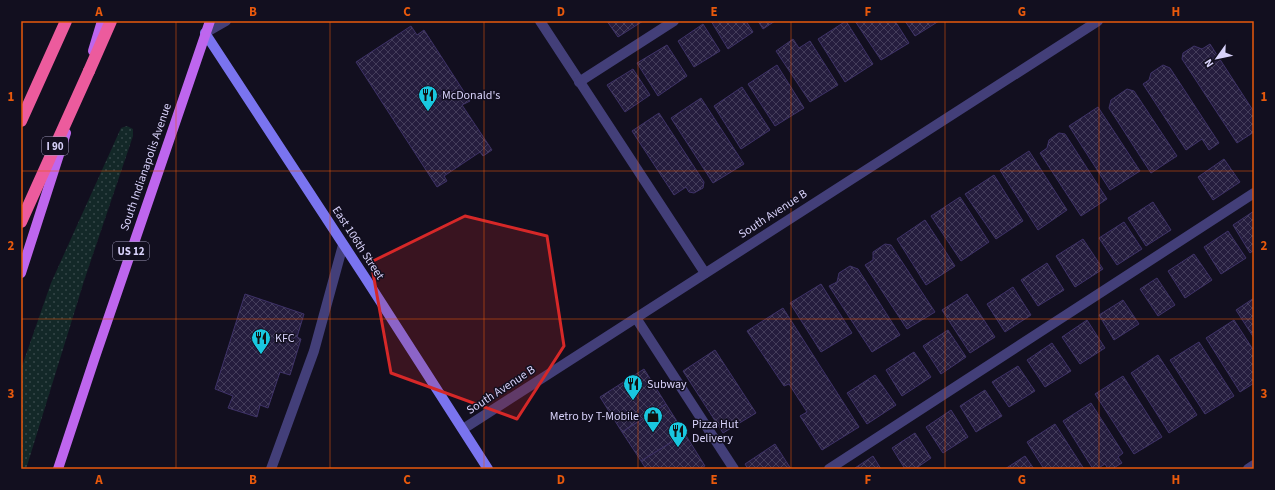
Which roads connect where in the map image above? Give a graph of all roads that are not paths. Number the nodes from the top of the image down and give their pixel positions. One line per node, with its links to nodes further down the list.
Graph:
1 (66, 21): 11 (highway)
2 (102, 21): 15 (main road)
3 (111, 21): 13 (highway, I 90, bridge)
4 (210, 21): 9 (main road, US 12)
5 (226, 21): 9 (street)
6 (540, 21): 10 (street)
7 (674, 21): 10 (street)
8 (1098, 21): 16 (street, South Avenue B)
9 (205, 33): 14 (main road, East 106th Street); 20 (main road, South Indianapolis Avenue / US 12)
10 (579, 82): 16 (street)
11 (23, 117)
12 (1254, 193): 24 (street)
13 (21, 222)
14 (343, 245): 18 (main road, East 106th Street); 21 (street)
15 (21, 273)
16 (704, 273): 17 (street, South Avenue B)
17 (636, 318): 18 (street, South Avenue B); 23 (street)
18 (463, 429): 22 (main road, East 106th Street)
19 (1254, 465): 25 (street)
20 (58, 469)
21 (271, 469)
22 (488, 469)
23 (734, 469)
24 (828, 469)
25 (1248, 469)

